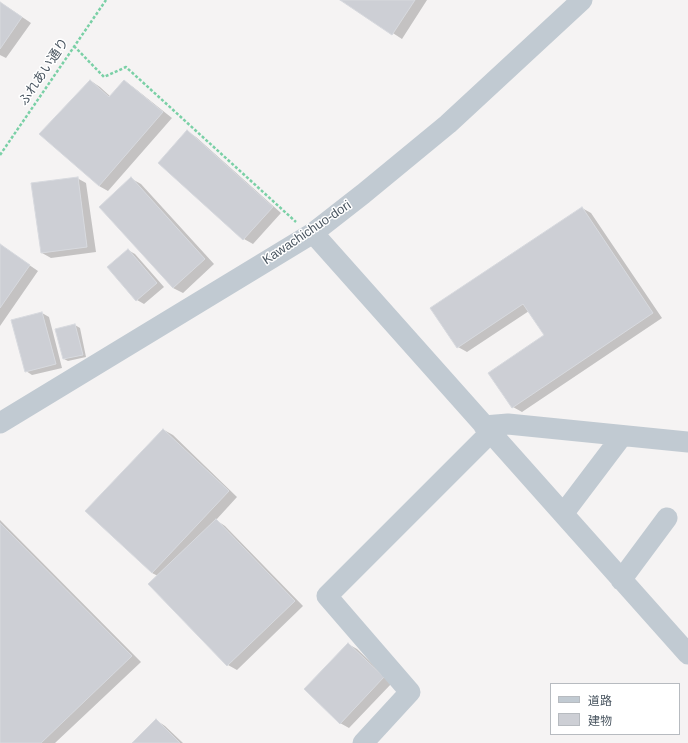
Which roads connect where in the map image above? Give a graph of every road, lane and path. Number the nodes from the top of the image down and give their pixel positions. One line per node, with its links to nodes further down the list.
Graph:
1 (106, 0): 3 (path, ふれあい通り)
2 (582, 0): 5 (street, Kawachichuo-dori)
3 (74, 46): 4 (path, ふれあい通り); 5 (path)
4 (0, 155)
5 (305, 237): 6 (street, Kawachichuo-dori); 7 (street)
6 (0, 423)
7 (487, 429): 8 (street); 10 (street); 14 (street)
8 (622, 436): 9 (street); 10 (street)
9 (688, 442)
10 (562, 514): 12 (street)
11 (667, 518): 12 (street)
12 (622, 580): 13 (street)
13 (685, 644)
14 (363, 743)

